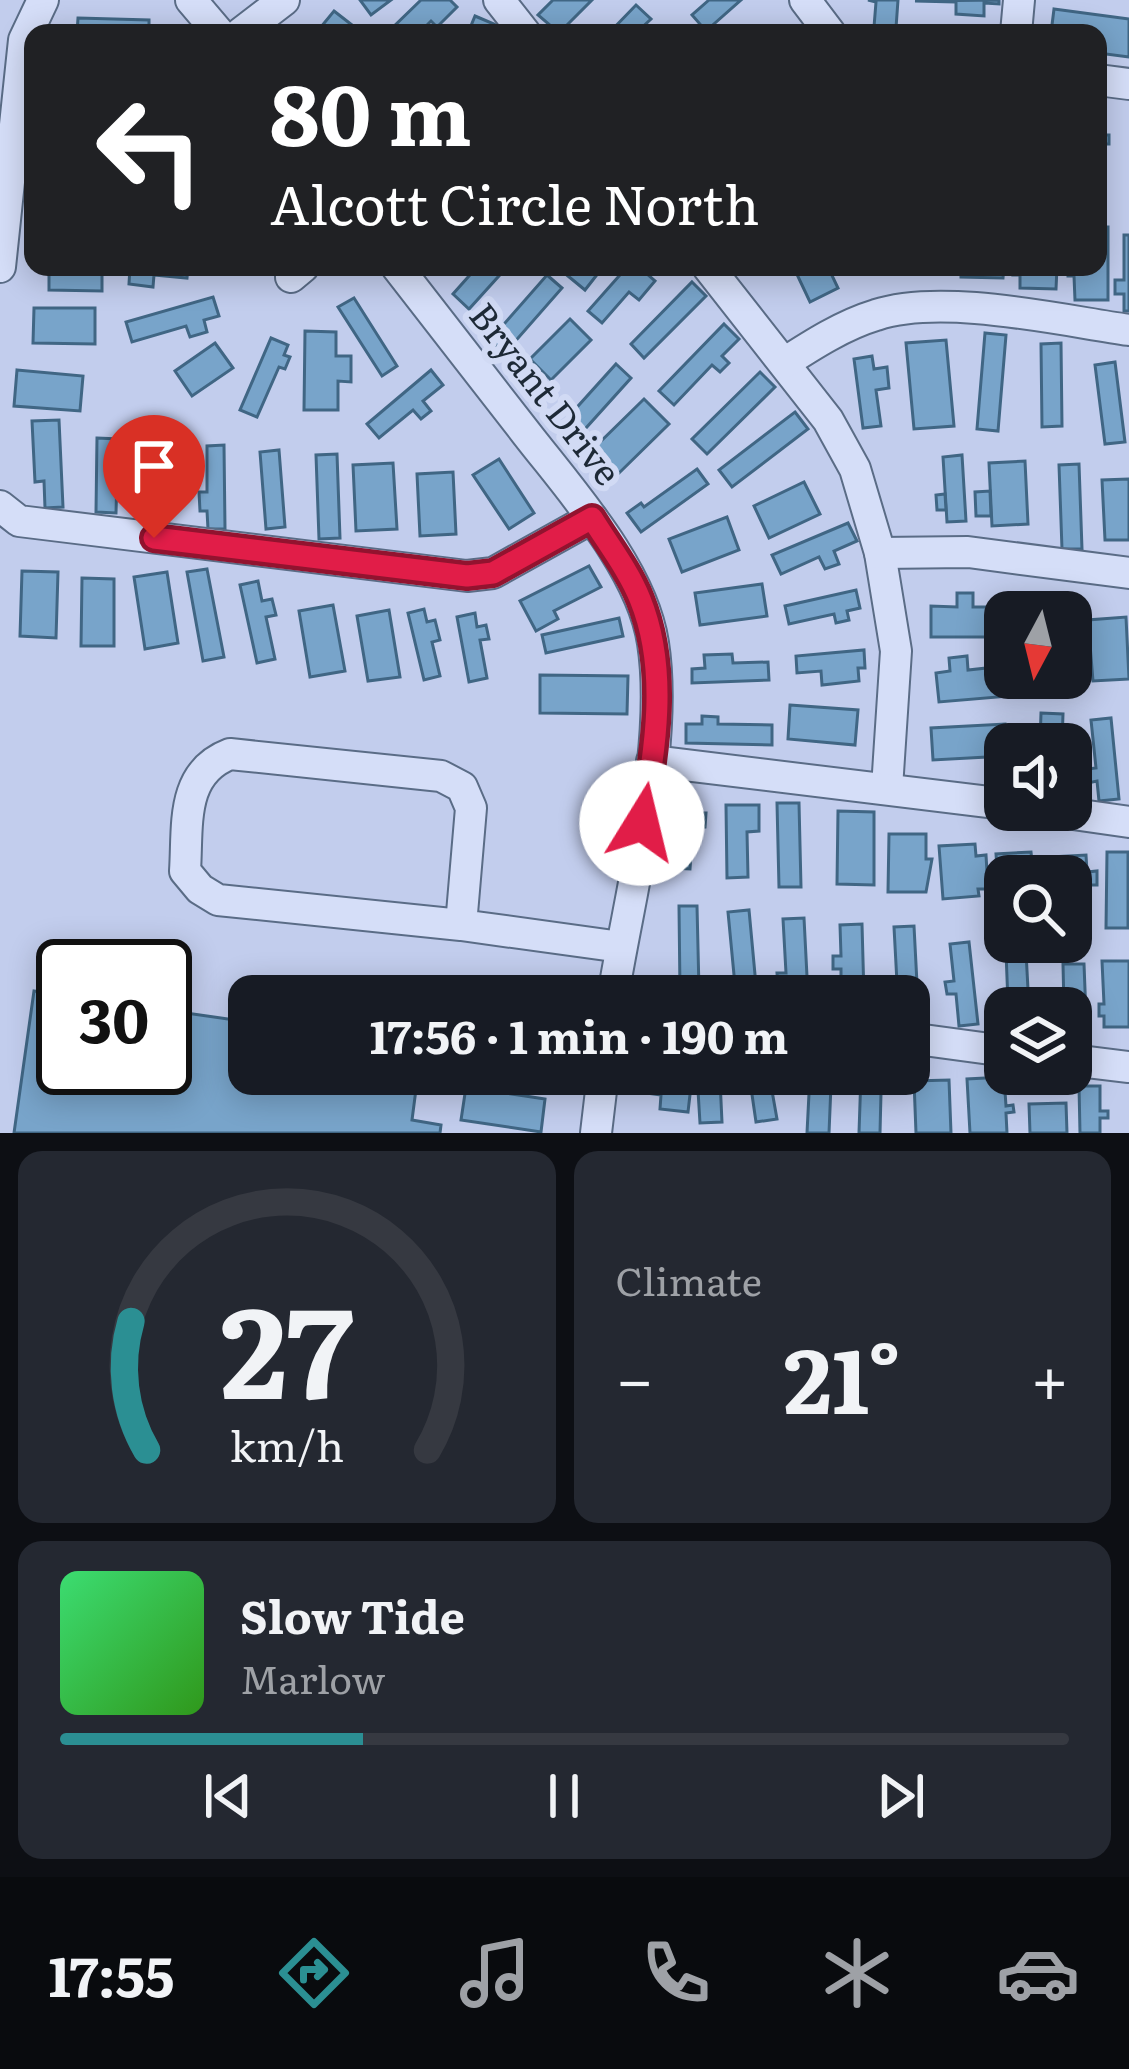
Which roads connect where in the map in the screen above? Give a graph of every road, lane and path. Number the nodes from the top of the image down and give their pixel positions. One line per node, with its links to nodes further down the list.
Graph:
1 (191, 0): 5 (street)
2 (284, 0): 6 (street)
3 (499, 0): 7 (street)
4 (805, 0): 8 (street)
5 (211, 24)
6 (253, 24)
7 (518, 24)
8 (823, 24)
9 (24, 40): 10 (street)
10 (0, 267)
11 (404, 276): 16 (street, Bryant Drive)
12 (715, 276): 14 (street)
13 (1129, 330): 14 (street)
14 (784, 363): 17 (street)
15 (0, 506): 16 (street)
16 (592, 518): 19 (street, Bryant Drive)
17 (880, 553): 18 (street); 20 (street)
18 (1129, 573)
19 (652, 761): 20 (street); 25 (street, Bryant Drive)
20 (887, 788): 21 (street)
21 (984, 801)
22 (1092, 817): 23 (street)
23 (1129, 822)
24 (461, 925): 24 (street); 25 (street)
25 (621, 947): 26 (street, Bryant Drive)
26 (617, 975)
27 (930, 1041): 28 (street)
28 (984, 1048)
29 (1092, 1063): 30 (street)
30 (1129, 1067)
31 (601, 1095): 32 (street)
32 (596, 1133)

